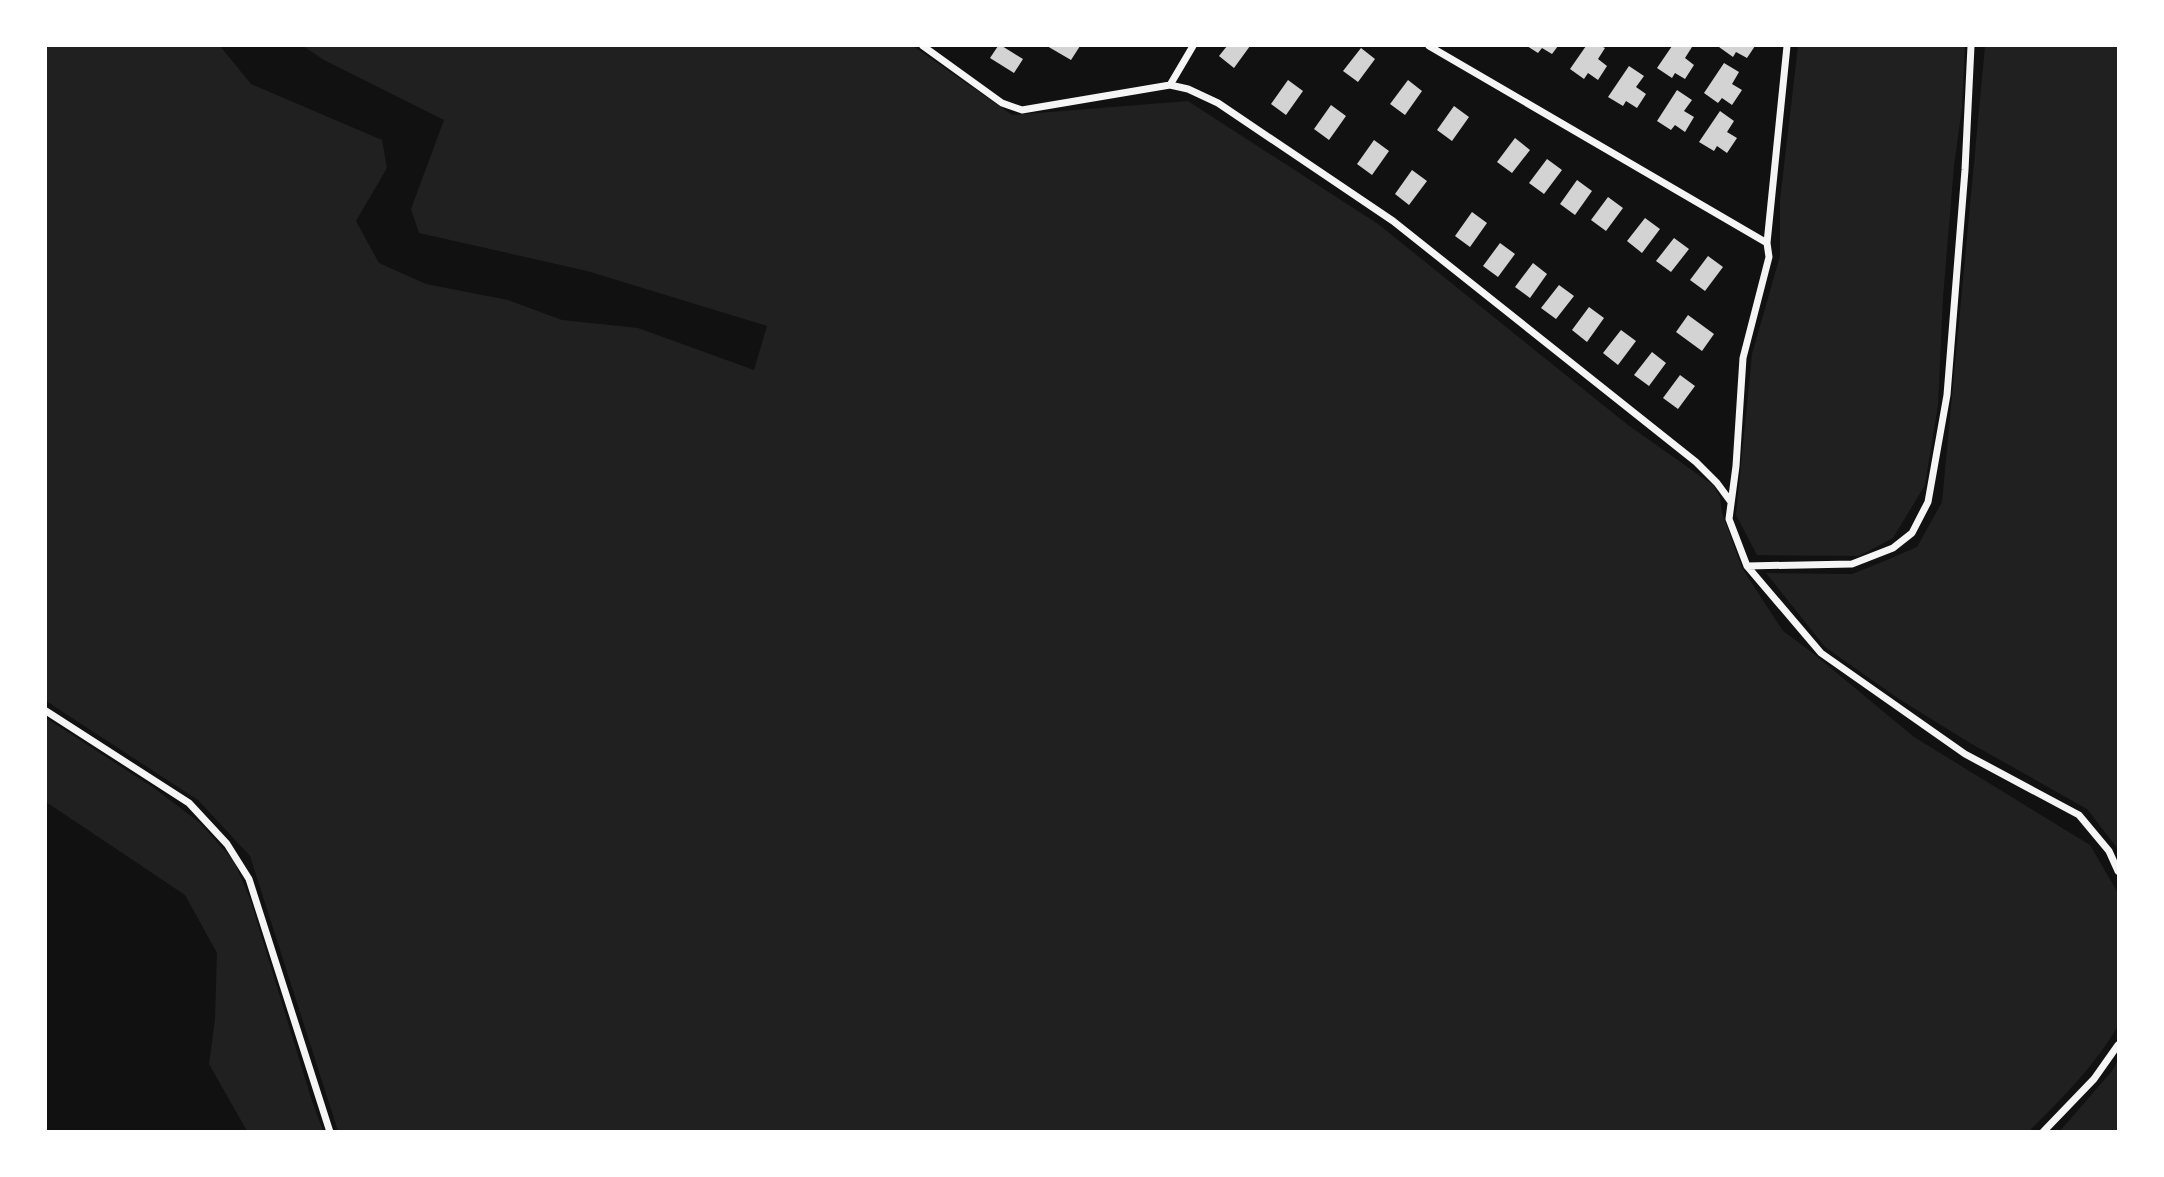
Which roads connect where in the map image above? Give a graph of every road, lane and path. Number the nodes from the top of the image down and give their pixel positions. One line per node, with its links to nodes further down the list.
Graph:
1 (923, 46): 6 (street)
2 (1193, 46): 6 (street)
3 (1429, 46): 7 (street)
4 (1787, 46): 7 (street)
5 (1971, 46): 9 (street)
6 (1170, 85): 8 (street)
7 (1767, 243): 8 (street)
8 (1731, 502): 9 (street)
9 (1747, 566): 11 (street)
10 (46, 711): 13 (street)
11 (2119, 871)
12 (2119, 1045): 14 (street)
13 (330, 1132)
14 (2043, 1132)

